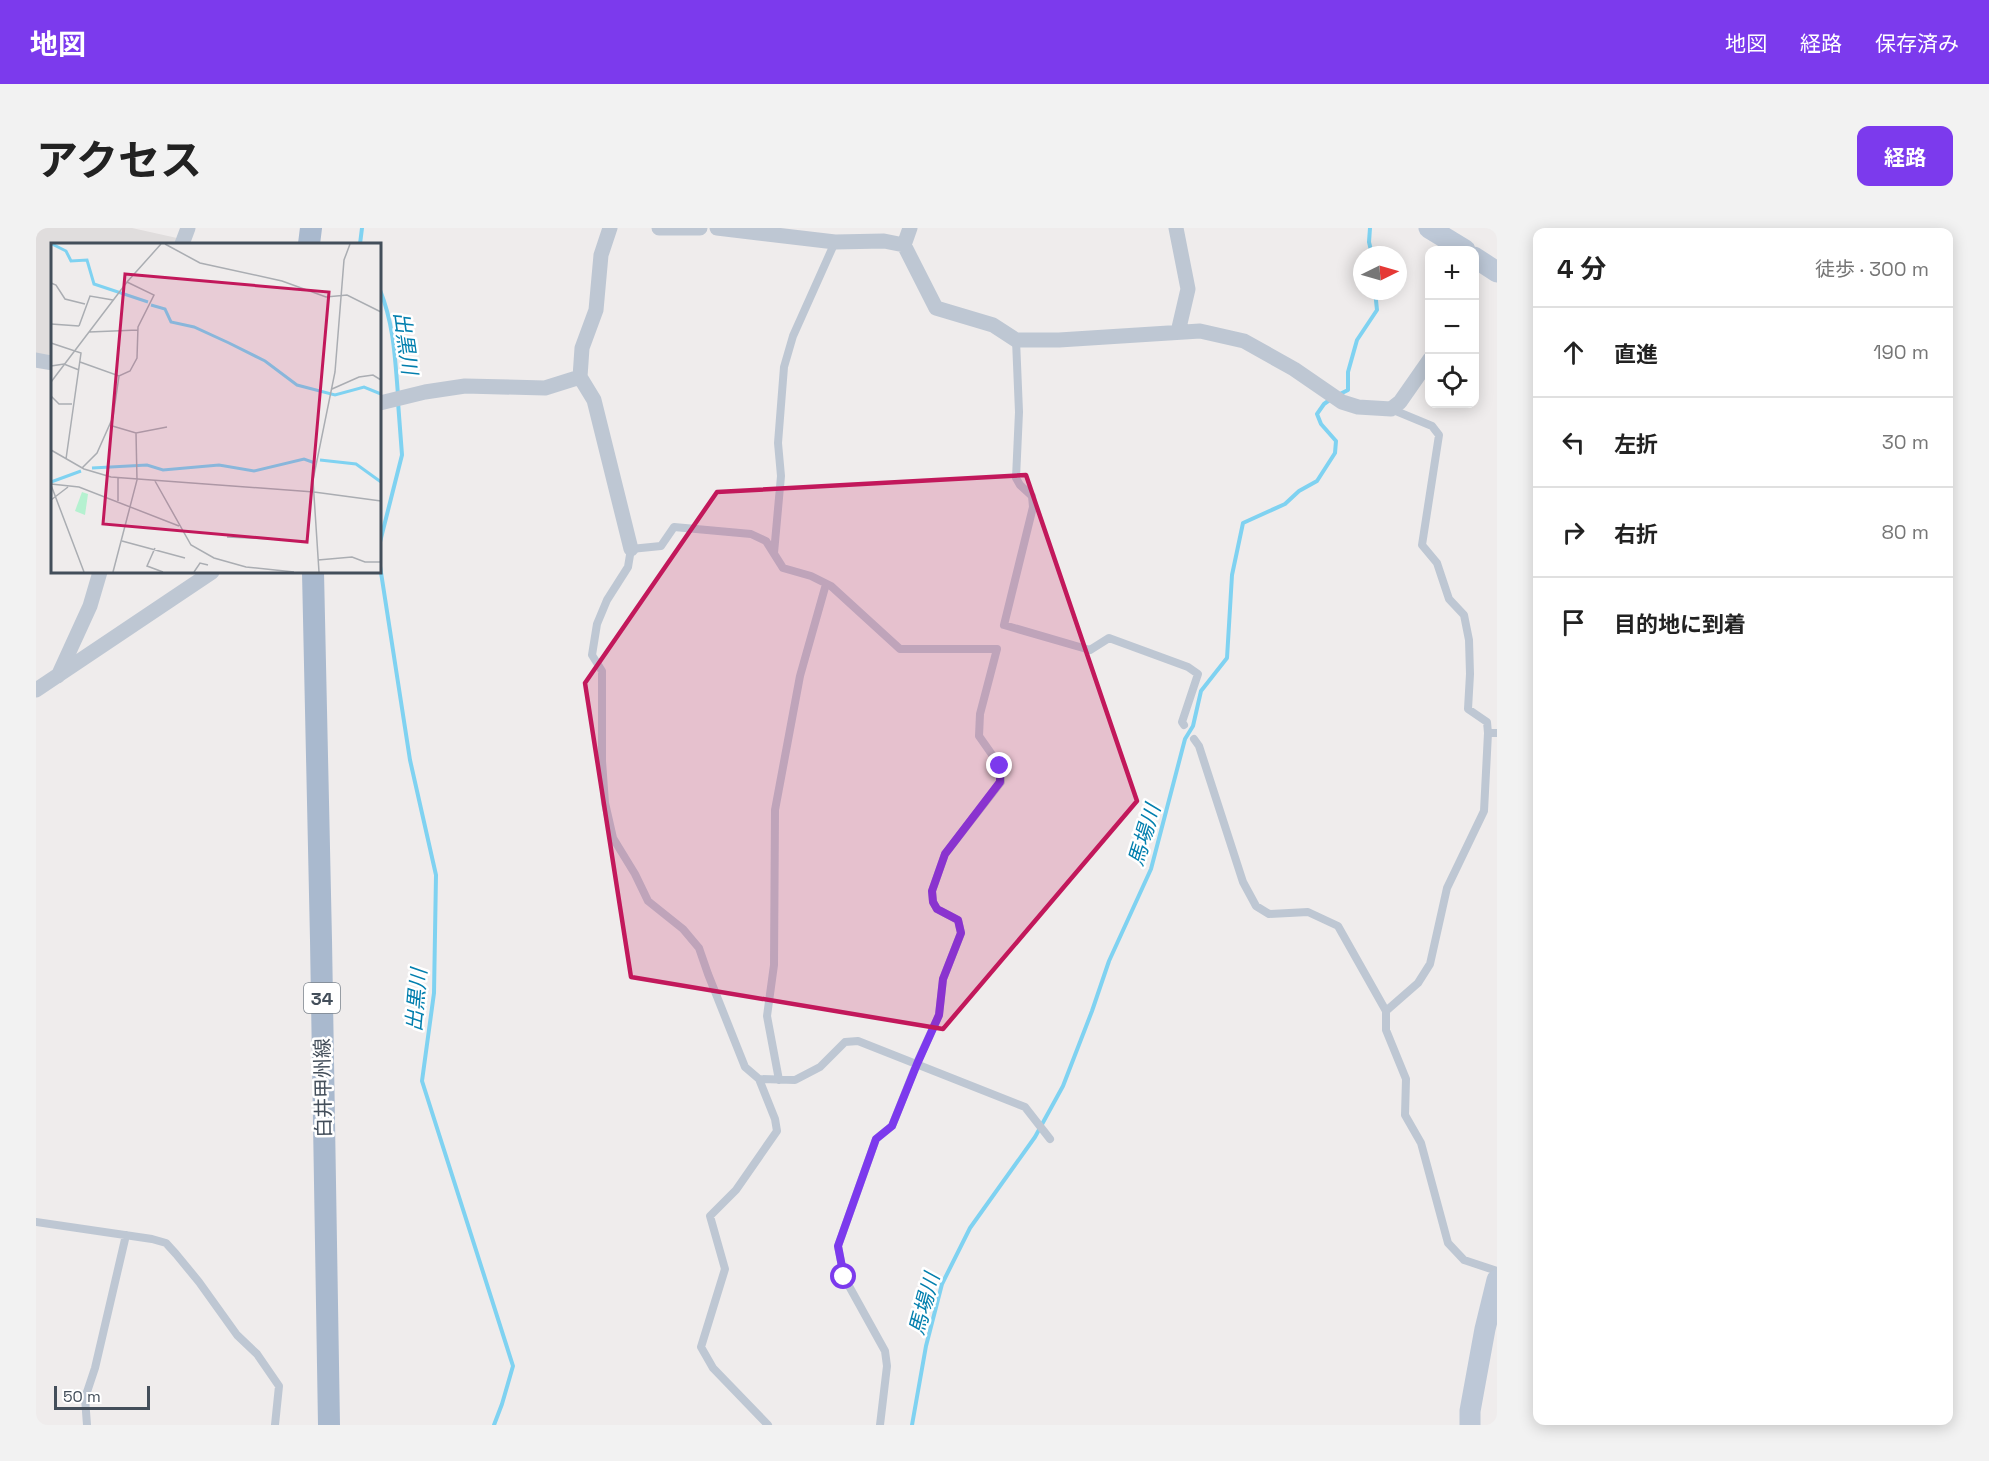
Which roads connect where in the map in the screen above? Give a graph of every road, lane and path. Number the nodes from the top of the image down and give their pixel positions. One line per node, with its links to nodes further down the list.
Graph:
1 (188, 228): 11 (street)
2 (311, 228): 12 (main road)
3 (610, 228): 22 (street)
4 (659, 228): 5 (street)
5 (700, 228)
6 (717, 228): 10 (street)
7 (910, 228): 13 (street)
8 (1176, 228): 17 (street)
9 (1429, 228): 14 (street)
10 (835, 242): 13 (street); 26 (lane)
11 (183, 243)
12 (309, 243)
13 (904, 244): 18 (street)
14 (1456, 246)
15 (1479, 261): 16 (street)
16 (1497, 272)
17 (1178, 332): 18 (street); 24 (street)
18 (1016, 339): 33 (lane)
19 (36, 360): 20 (street)
20 (51, 363)
21 (1425, 366): 24 (street)
22 (580, 377): 23 (street); 25 (street)
23 (386, 401)
24 (1391, 409): 34 (lane)
25 (631, 549): 26 (lane); 39 (lane)
26 (774, 554): 30 (lane)
27 (100, 573): 31 (street)
28 (211, 573): 31 (street)
29 (313, 573): 48 (main road, 白井甲州線 / 34)
30 (826, 584): 38 (lane); 40 (lane)
31 (58, 675): 32 (street)
32 (36, 690)
33 (1184, 725)
34 (1488, 733): 35 (lane); 37 (lane)
35 (1497, 733)
36 (1194, 740): 37 (lane)
37 (1386, 1011): 44 (lane)
38 (917, 1064): 40 (lane); 41 (lane); 50 (lane)
39 (759, 1079): 40 (lane); 49 (lane)
40 (779, 1080)
41 (1048, 1136)
42 (36, 1222): 43 (lane)
43 (126, 1235): 46 (lane); 47 (lane)
44 (1497, 1271)
45 (1497, 1280): 51 (street)
46 (87, 1425)
47 (275, 1425)
48 (329, 1425)
49 (768, 1425)
50 (880, 1425)
51 (1470, 1425)

